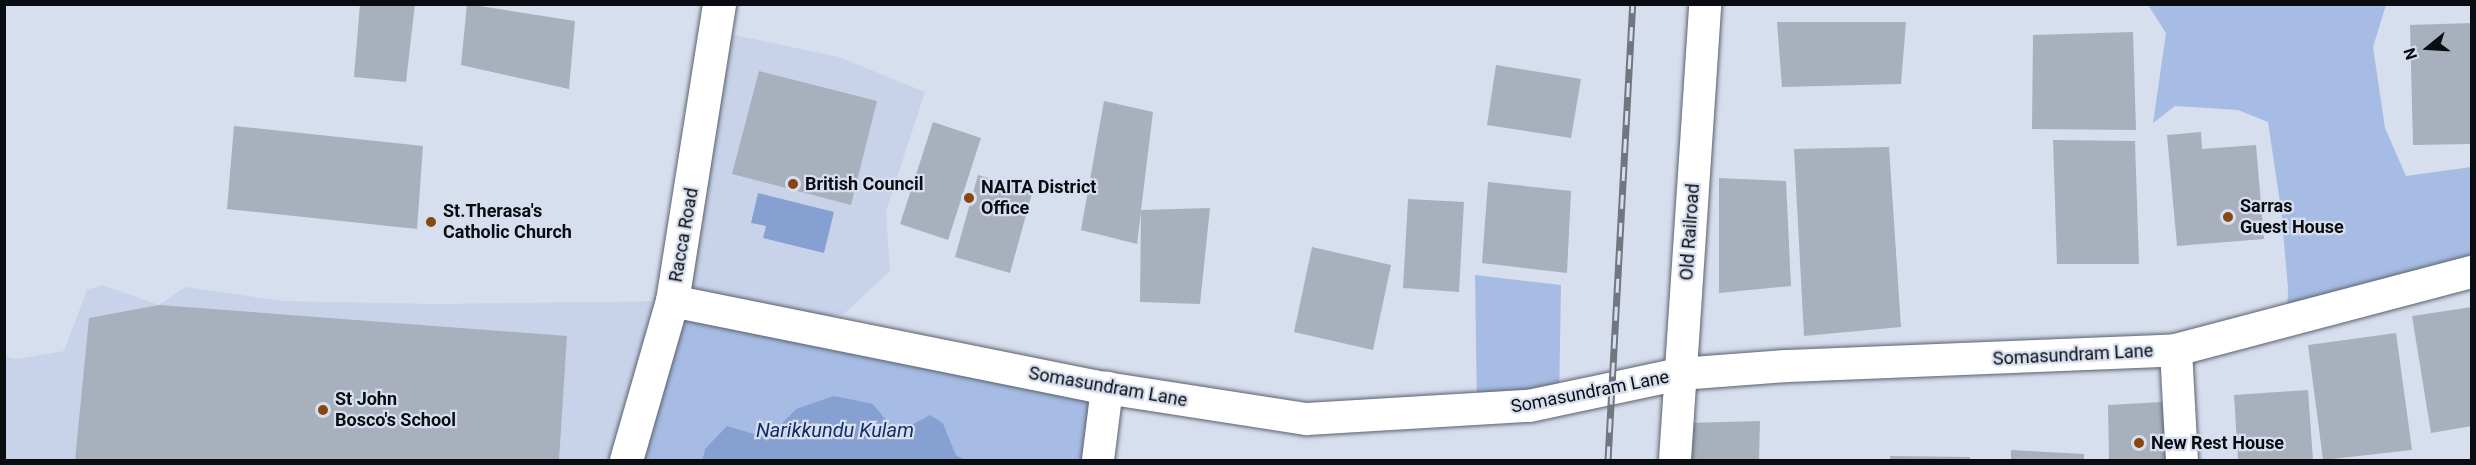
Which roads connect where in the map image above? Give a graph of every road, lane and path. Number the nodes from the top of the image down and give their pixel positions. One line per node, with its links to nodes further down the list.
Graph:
1 (718, 4): 4 (street, Racca Road)
2 (1705, 4): 6 (street, Old Railroad)
3 (2472, 272): 5 (street, Somasundram Lane)
4 (672, 301): 7 (street, Somasundram Lane); 8 (street, Racca Road)
5 (2176, 350): 6 (street, Somasundram Lane); 11 (street)
6 (1680, 374): 7 (street, Somasundram Lane); 10 (street, Old Railroad)
7 (1107, 388): 9 (street)
8 (626, 460)
9 (1098, 460)
10 (1675, 460)
11 (2182, 460)

